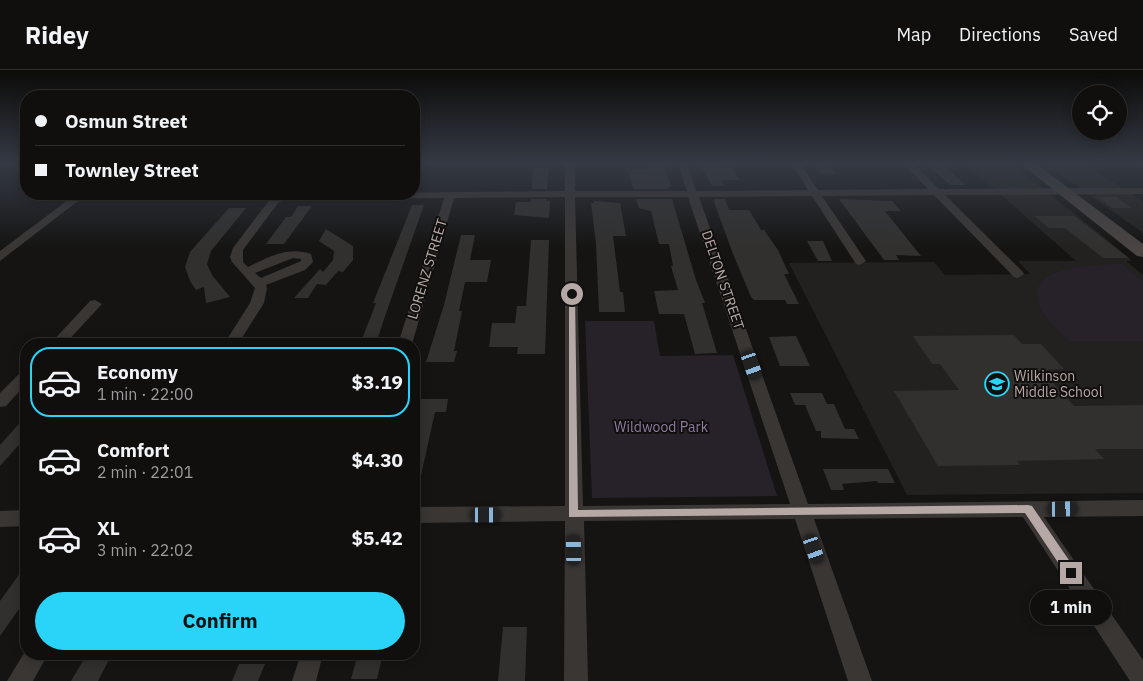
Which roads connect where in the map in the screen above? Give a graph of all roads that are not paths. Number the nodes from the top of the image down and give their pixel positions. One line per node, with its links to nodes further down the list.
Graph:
1 (936, 192): 2 (street); 4 (street); 15 (street)
2 (1064, 192): 3 (street); 11 (main road)
3 (1102, 192)
4 (815, 193): 6 (street); 13 (street)
5 (570, 194): 6 (street); 8 (street); 26 (street)
6 (693, 194): 25 (street, DELTON STREET)
7 (420, 195): 8 (street)
8 (450, 195): 20 (street, LORENZ STREET)
9 (74, 200): 12 (street)
10 (275, 200): 14 (street)
11 (1143, 252)
12 (0, 257)
13 (860, 261)
14 (247, 272): 16 (street); 16 (street)
15 (1018, 274)
16 (260, 283): 19 (street)
17 (94, 304): 18 (street)
18 (63, 338)
19 (235, 338)
20 (407, 338)
21 (20, 381): 22 (street)
22 (0, 402)
23 (1143, 508): 24 (street)
24 (1028, 509): 25 (street); 32 (street)
25 (802, 512): 26 (street); 36 (street, DELTON STREET)
26 (573, 514): 27 (street); 35 (street)
27 (420, 515)
28 (20, 518): 29 (street)
29 (0, 519)
30 (33, 660): 33 (street)
31 (310, 660): 34 (street)
32 (1143, 680)
33 (20, 681)
34 (304, 681)
35 (576, 681)
36 (860, 681)

